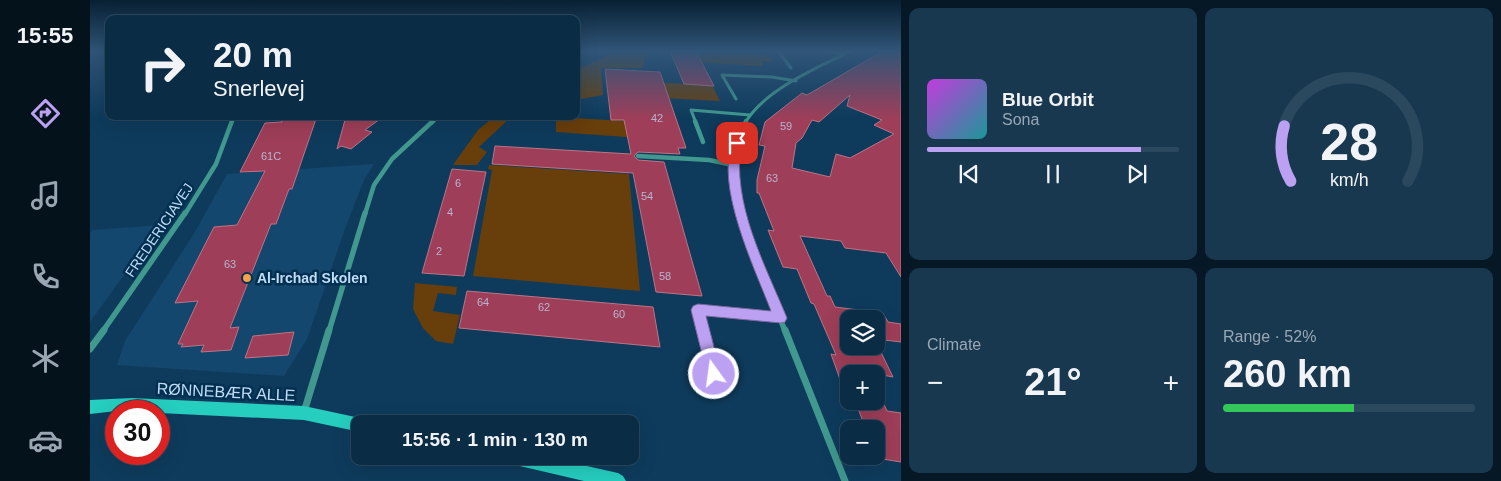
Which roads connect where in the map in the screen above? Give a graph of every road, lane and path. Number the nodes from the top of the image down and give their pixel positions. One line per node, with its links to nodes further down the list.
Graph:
1 (810, 73): 2 (street)
2 (797, 81): 3 (street); 4 (street)
3 (736, 99)
4 (750, 115): 7 (street); 9 (street)
5 (232, 120): 11 (street, FREDERICIAVEJ)
6 (435, 120): 14 (street)
7 (703, 142)
8 (638, 156): 9 (street)
9 (733, 165): 10 (street)
10 (781, 318): 12 (street); 18 (street)
11 (90, 349)
12 (714, 374)
13 (90, 408): 14 (main road, RØNNEBÆR ALLE)
14 (304, 413): 15 (main road, RØNNEBÆR ALLE)
15 (351, 423)
16 (547, 465): 17 (main road)
17 (618, 481)
18 (844, 481)

